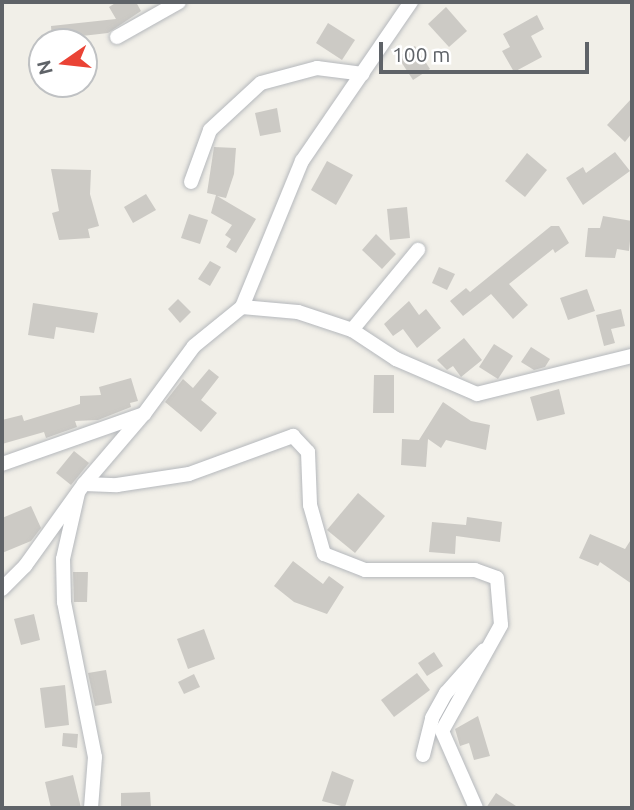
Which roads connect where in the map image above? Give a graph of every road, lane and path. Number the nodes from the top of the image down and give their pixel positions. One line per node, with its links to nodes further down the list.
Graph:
1 (179, 2): 3 (street)
2 (411, 2): 4 (street)
3 (117, 37)
4 (363, 74): 5 (street); 7 (street)
5 (191, 182)
6 (418, 250): 8 (street)
7 (242, 307): 8 (street); 10 (street)
8 (352, 330): 9 (street)
9 (632, 356)
10 (144, 414): 11 (street); 12 (street)
11 (2, 464)
12 (81, 489): 13 (street); 14 (street); 16 (street)
13 (2, 589)
14 (493, 642): 15 (street); 17 (street)
15 (423, 755)
16 (91, 808)
17 (476, 808)

